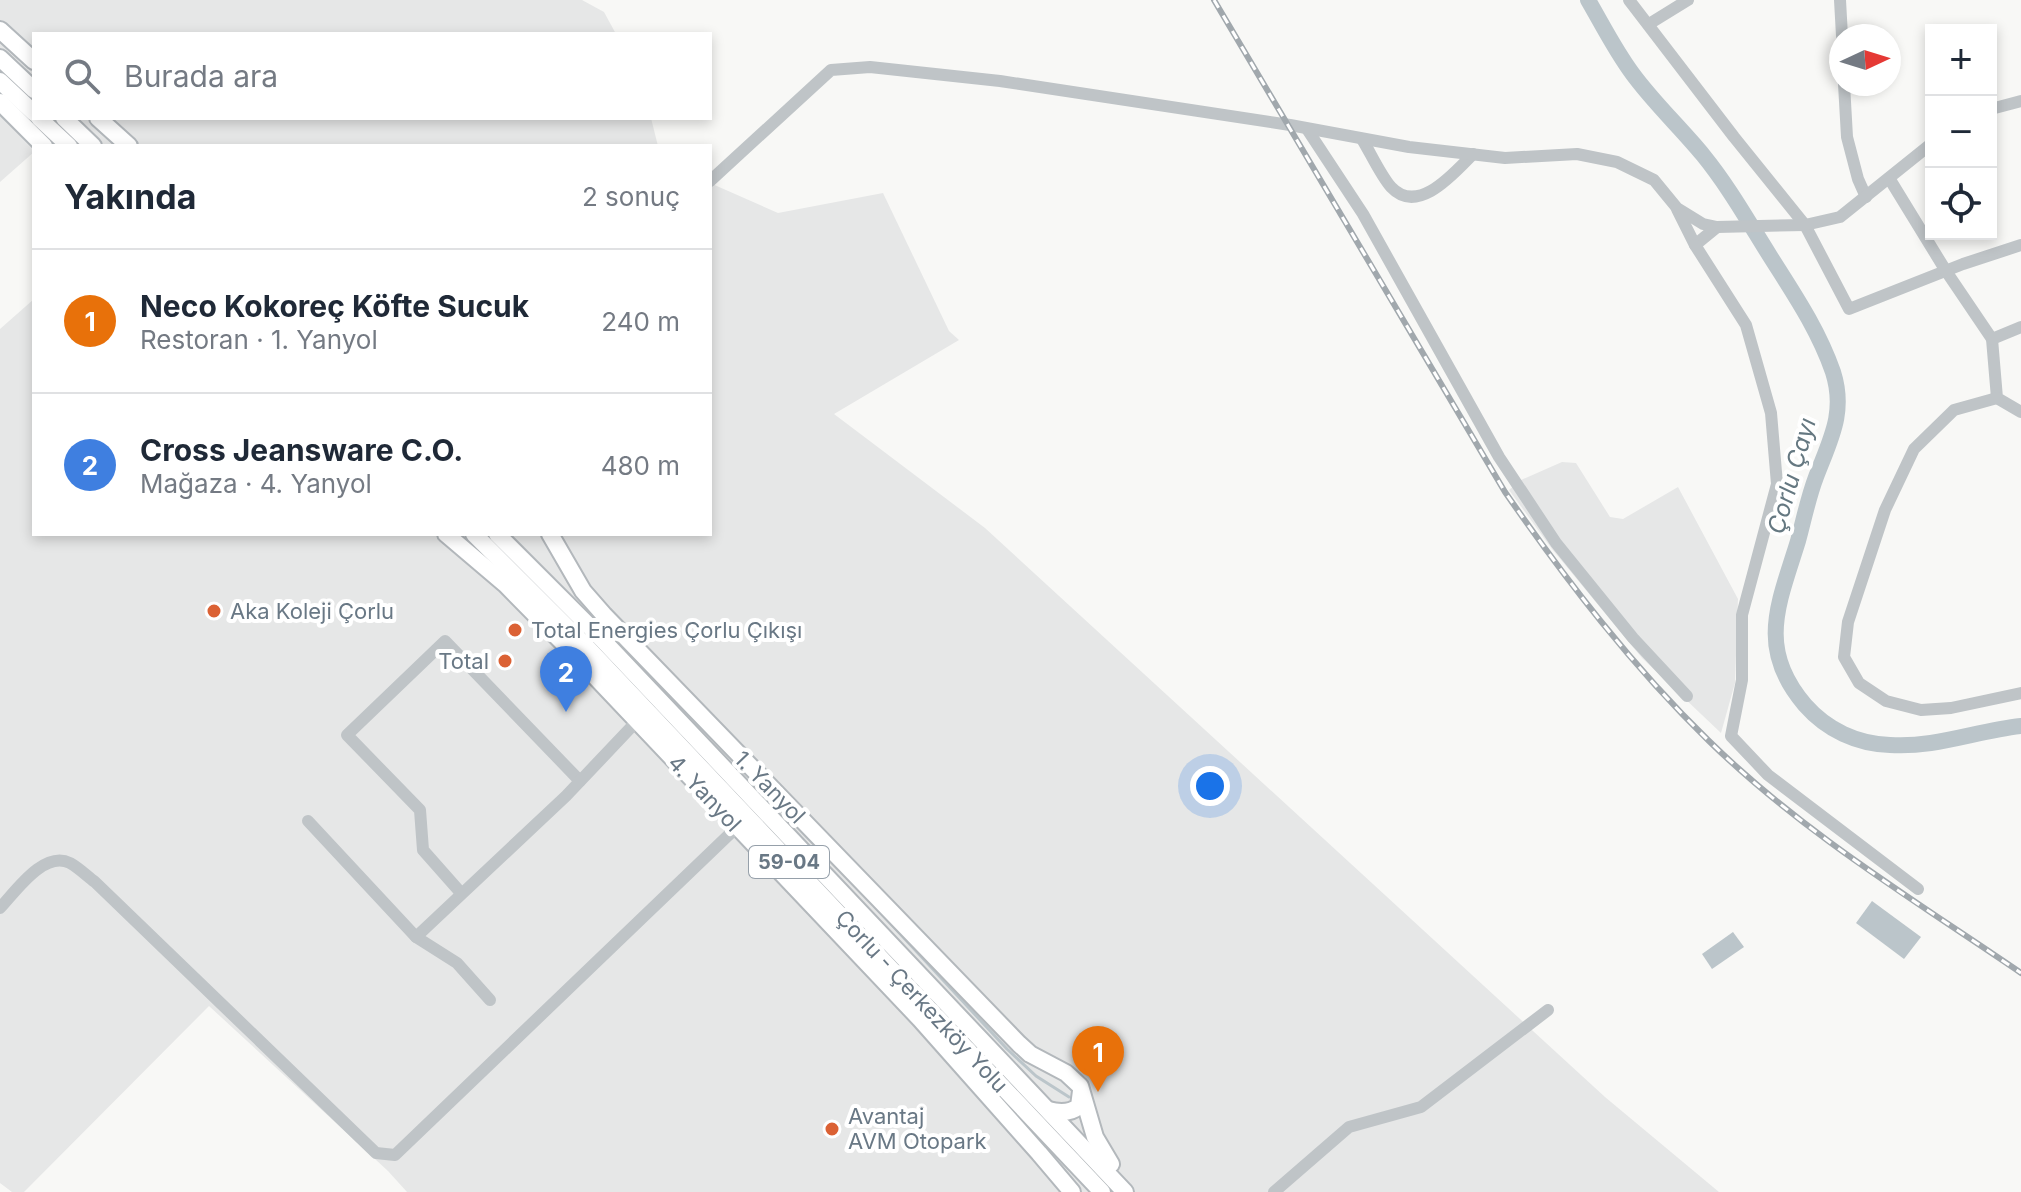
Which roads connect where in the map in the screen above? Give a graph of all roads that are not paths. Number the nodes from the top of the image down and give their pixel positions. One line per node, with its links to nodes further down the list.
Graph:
1 (1629, 0): 4 (street)
2 (1688, 0): 4 (street)
3 (1840, 0): 5 (street)
4 (1649, 24): 31 (street)
5 (1841, 24)
6 (0, 30): 8 (main road)
7 (0, 58): 10 (main road)
8 (32, 59)
9 (0, 81): 15 (main road)
10 (32, 88)
11 (1845, 96): 29 (street)
12 (2021, 101): 14 (street)
13 (0, 102): 21 (main road)
14 (1997, 107)
15 (32, 111)
16 (41, 120): 22 (main road)
17 (66, 120): 23 (main road)
18 (100, 120): 24 (main road)
19 (1307, 129): 20 (street); 28 (street); 47 (street)
20 (1362, 139): 26 (street); 26 (street)
21 (42, 144)
22 (67, 144)
23 (91, 144)
24 (127, 144)
25 (1925, 149): 27 (street)
26 (1473, 154): 30 (street)
27 (1889, 178): 29 (street); 35 (street)
28 (712, 179)
29 (1866, 197): 31 (street)
30 (1677, 208): 32 (street); 33 (street)
31 (1805, 225): 32 (street); 35 (street)
32 (1717, 227): 33 (street)
33 (1695, 245): 52 (street)
34 (2021, 245): 35 (street)
35 (1946, 271): 37 (street)
36 (2021, 327): 37 (street)
37 (1992, 339): 38 (street)
38 (1997, 398): 39 (street); 46 (street)
39 (2021, 412)
40 (448, 536): 45 (main road, 4. Yanyol)
41 (508, 536): 44 (main road)
42 (551, 536): 59 (main road, 1. Yanyol)
43 (485, 537): 44 (main road, Çorlu - Çerkezköy Yolu / 59-04); 45 (main road); 58 (main road, Çorlu - Çerkezköy Yolu / 59-04)
44 (521, 558): 61 (main road, Çorlu - Çerkezköy Yolu / 59-04)
45 (506, 585): 48 (main road, 4. Yanyol)
46 (2021, 693)
47 (1687, 696)
48 (637, 721): 49 (street); 51 (main road, 4. Yanyol)
49 (580, 781): 53 (street); 53 (street)
50 (308, 821): 55 (street)
51 (737, 827): 54 (street); 60 (main road, 4. Yanyol)
52 (1918, 889)
53 (461, 893): 55 (street)
54 (0, 908)
55 (416, 937): 56 (street)
56 (490, 1000)
57 (1548, 1010): 66 (street)
58 (940, 1021): 60 (main road); 63 (main road, Çorlu - Çerkezköy Yolu / 59-04)
59 (1080, 1086): 61 (main road); 65 (main road)
60 (989, 1096): 62 (main road)
61 (1048, 1110): 64 (main road, Çorlu - Çerkezköy Yolu / 59-04)
62 (1072, 1192)
63 (1102, 1192)
64 (1125, 1192)
65 (1135, 1192)
66 (1274, 1192)

